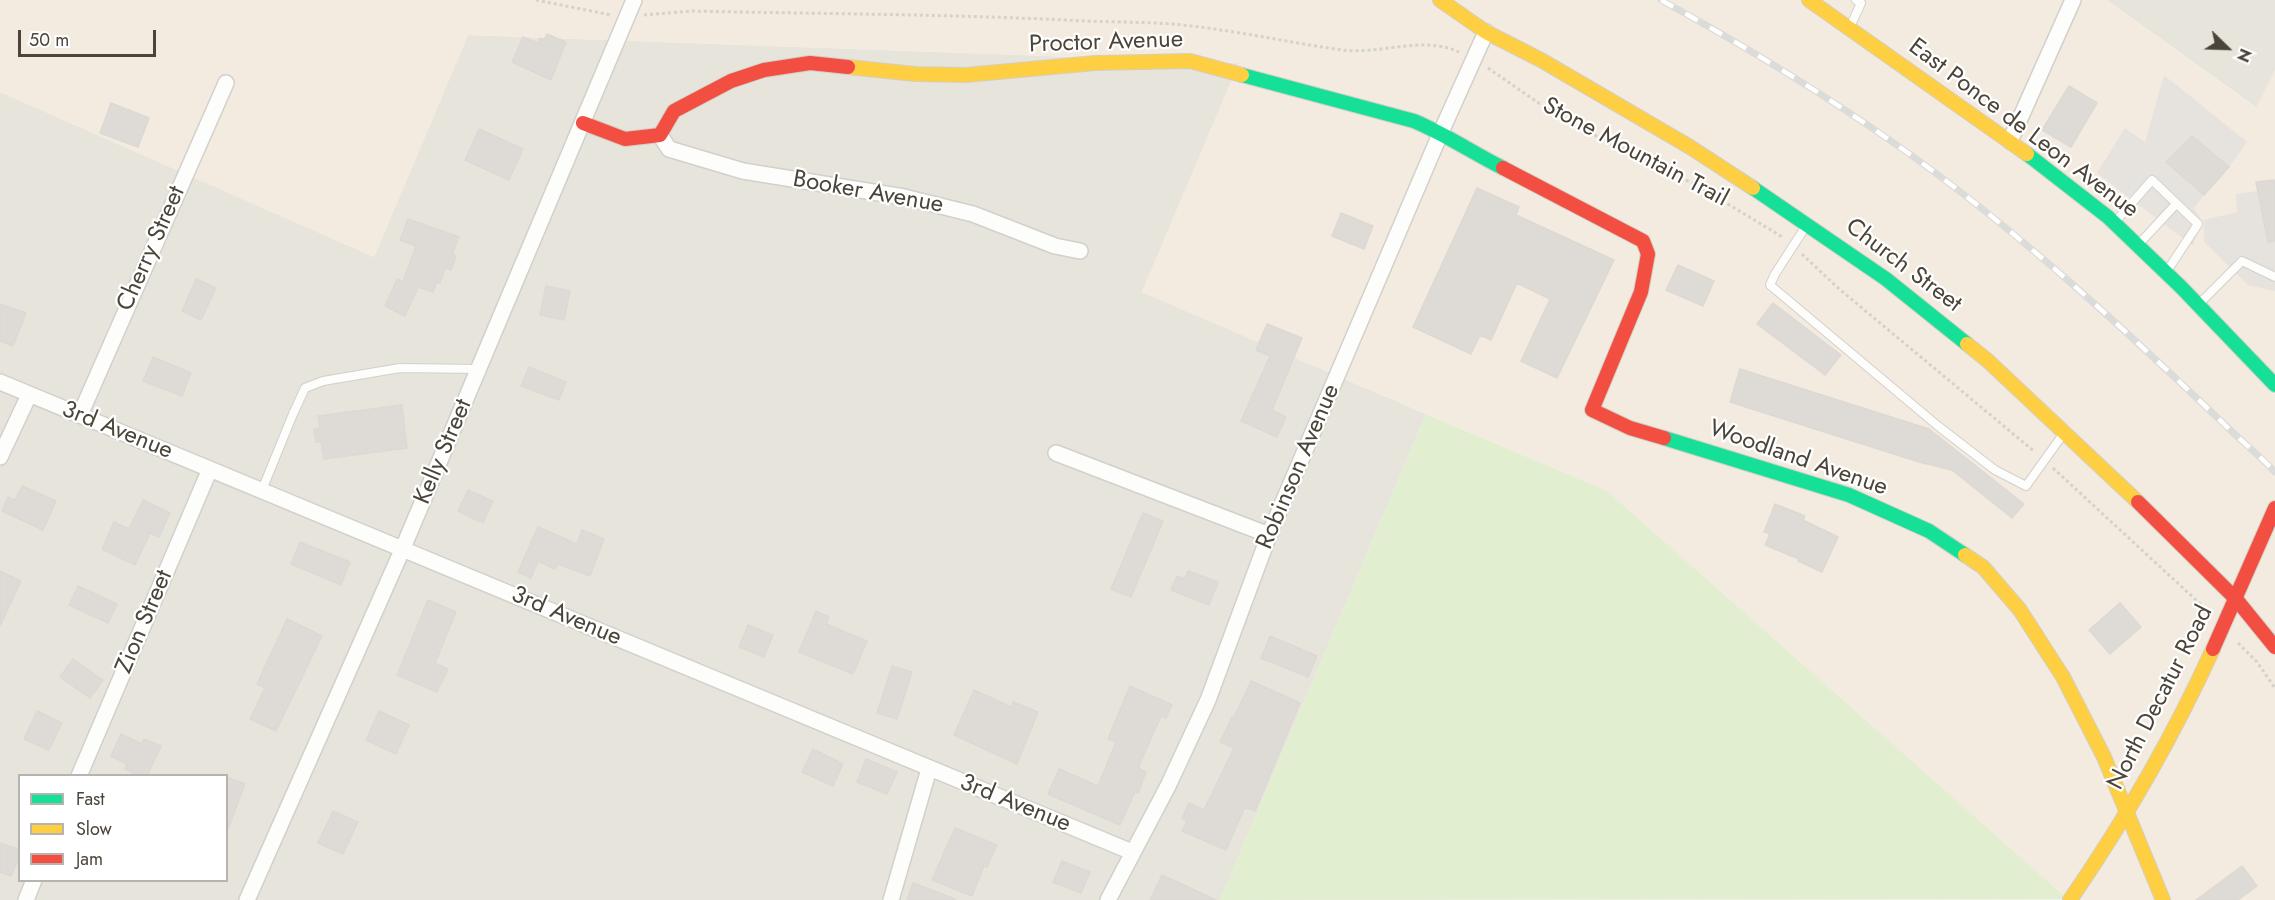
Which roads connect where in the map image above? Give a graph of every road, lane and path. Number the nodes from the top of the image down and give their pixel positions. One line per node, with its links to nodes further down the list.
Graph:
1 (536, 0): 8 (path)
2 (634, 0): 14 (street, Kelly Street)
3 (1440, 0): 10 (street, Church Street)
4 (1809, 0): 9 (street, East Ponce de Leon Avenue)
5 (1856, 0): 9 (lane)
6 (2073, 0): 17 (street)
7 (640, 15): 11 (path)
8 (616, 16)
9 (1850, 28): 17 (street, East Ponce de Leon Avenue)
10 (1486, 32): 15 (street, Robinson Avenue); 20 (street, Church Street)
11 (1463, 54)
12 (1484, 65): 21 (path, Stone Mountain Trail)
13 (226, 83): 33 (street, Cherry Street)
14 (583, 123): 16 (street); 29 (street, Kelly Street)
15 (1441, 132): 16 (street, Proctor Avenue); 25 (street, Proctor Avenue); 42 (street, Robinson Avenue)
16 (660, 135): 24 (street, Booker Avenue)
17 (2010, 141): 19 (street, East Ponce de Leon Avenue)
18 (2176, 204): 19 (lane); 22 (lane); 26 (lane)
19 (2114, 223): 22 (street, East Ponce de Leon Avenue)
20 (1808, 224): 34 (street, Church Street); 34 (lane)
21 (1787, 240)
22 (2138, 246): 26 (street, East Ponce de Leon Avenue)
23 (1799, 250): 35 (path)
24 (1080, 252)
25 (1648, 254): 51 (street, Woodland Avenue)
26 (2166, 273): 28 (street, East Ponce de Leon Avenue)
27 (2275, 277): 28 (lane)
28 (2198, 305): 31 (street, East Ponce de Leon Avenue)
29 (479, 369): 40 (lane); 43 (street, Kelly Street)
30 (0, 382): 32 (street, 3rd Avenue)
31 (2275, 385)
32 (29, 395): 33 (street, 3rd Avenue); 37 (street)
33 (80, 415): 38 (street, 3rd Avenue)
34 (2065, 432): 44 (street, Church Street)
35 (2034, 451)
36 (1056, 453): 42 (street)
37 (0, 457)
38 (210, 469): 40 (street, 3rd Avenue); 50 (street, Zion Street)
39 (2054, 469): 45 (path)
40 (262, 490): 43 (street, 3rd Avenue)
41 (2275, 508): 44 (street, North Decatur Road)
42 (1269, 535): 52 (street, Robinson Avenue)
43 (403, 548): 49 (street, 3rd Avenue); 55 (street, Kelly Street)
44 (2236, 599): 46 (street, Church Street); 51 (street, North Decatur Road)
45 (2209, 612)
46 (2275, 647)
47 (2248, 653): 48 (path)
48 (2275, 688)
49 (929, 769): 52 (street, 3rd Avenue); 56 (street)
50 (80, 774)
51 (2127, 816): 58 (street, North Decatur Road); 59 (street, Woodland Avenue)
52 (1132, 852): 57 (street, Robinson Avenue)
53 (33, 882): 54 (street)
54 (26, 900)
55 (247, 900)
56 (891, 900)
57 (1108, 900)
58 (2070, 900)
59 (2163, 900)

